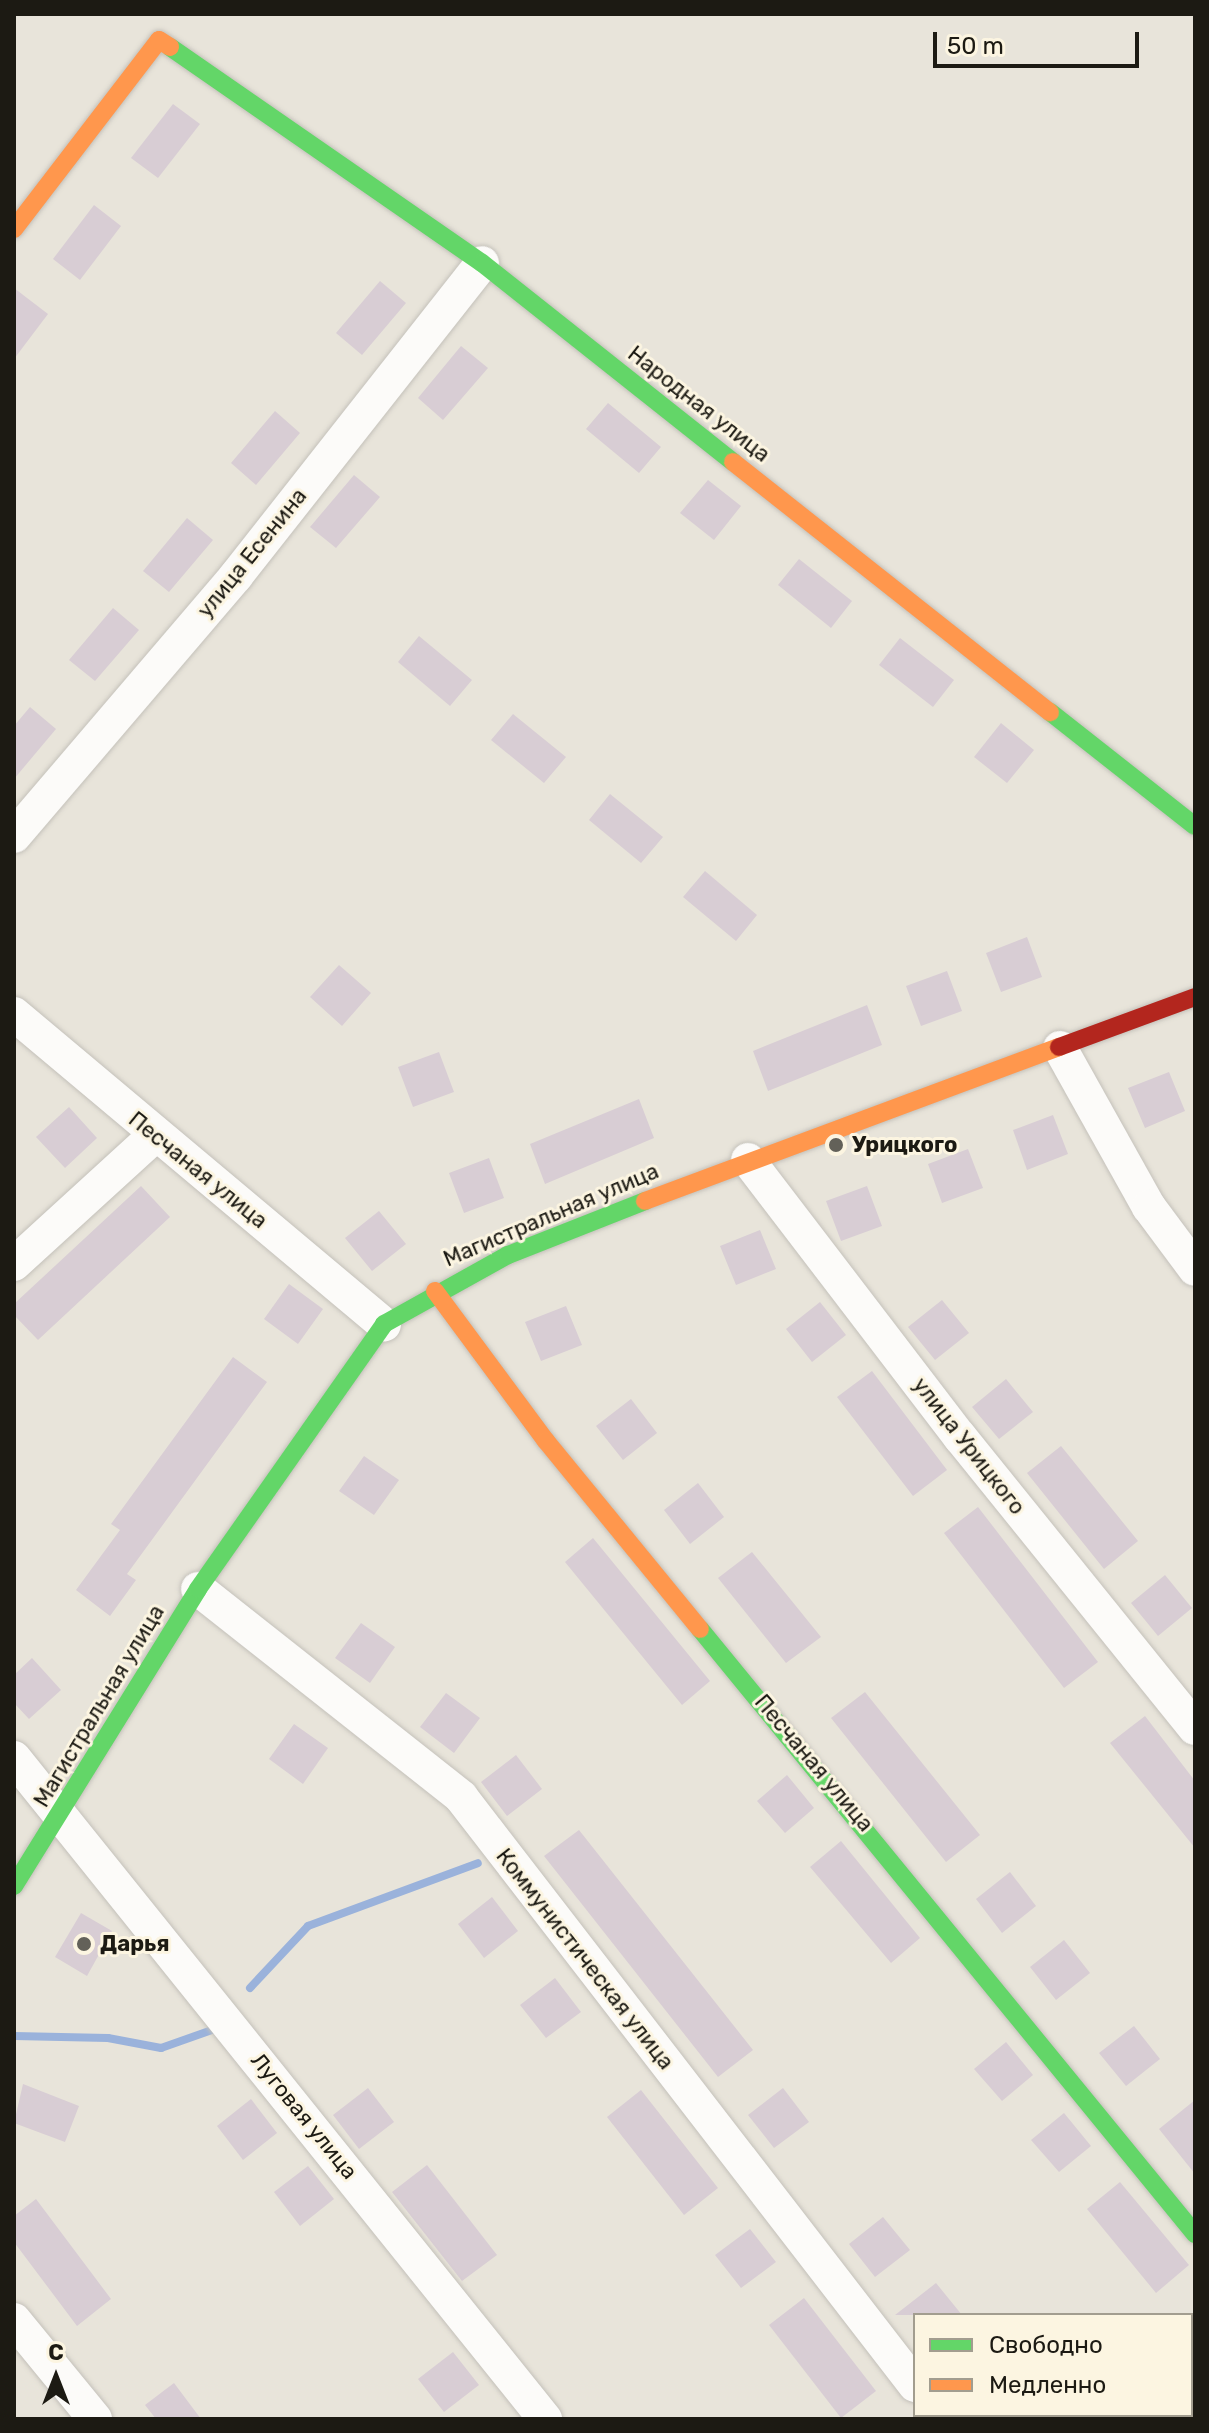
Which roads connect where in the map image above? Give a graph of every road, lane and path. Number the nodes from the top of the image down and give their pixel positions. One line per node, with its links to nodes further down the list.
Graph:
1 (14, 229): 2 (street, Народная улица)
2 (482, 263): 3 (street, Народная улица); 4 (street, улица Есенина)
3 (1195, 826)
4 (14, 836)
5 (1195, 997): 7 (street, Магистральная улица)
6 (14, 1014): 8 (street, Песчаная улица)
7 (1060, 1048): 9 (street, Магистральная улица); 11 (street)
8 (154, 1136): 10 (street); 13 (street, Песчаная улица)
9 (748, 1160): 12 (street, Магистральная улица); 15 (street, улица Урицкого)
10 (14, 1264)
11 (1195, 1269)
12 (435, 1291): 13 (street, Магистральная улица); 19 (street, Песчаная улица)
13 (384, 1324): 14 (street, Магистральная улица)
14 (198, 1589): 17 (street, Магистральная улица); 21 (street, Коммунистическая улица)
15 (1195, 1728)
16 (14, 1758): 17 (street, Луговая улица)
17 (62, 1813): 18 (street, Магистральная улица); 23 (street, Луговая улица)
18 (14, 1886)
19 (1195, 2234)
20 (14, 2320): 22 (street)
21 (913, 2382)
22 (95, 2419)
23 (545, 2419)

